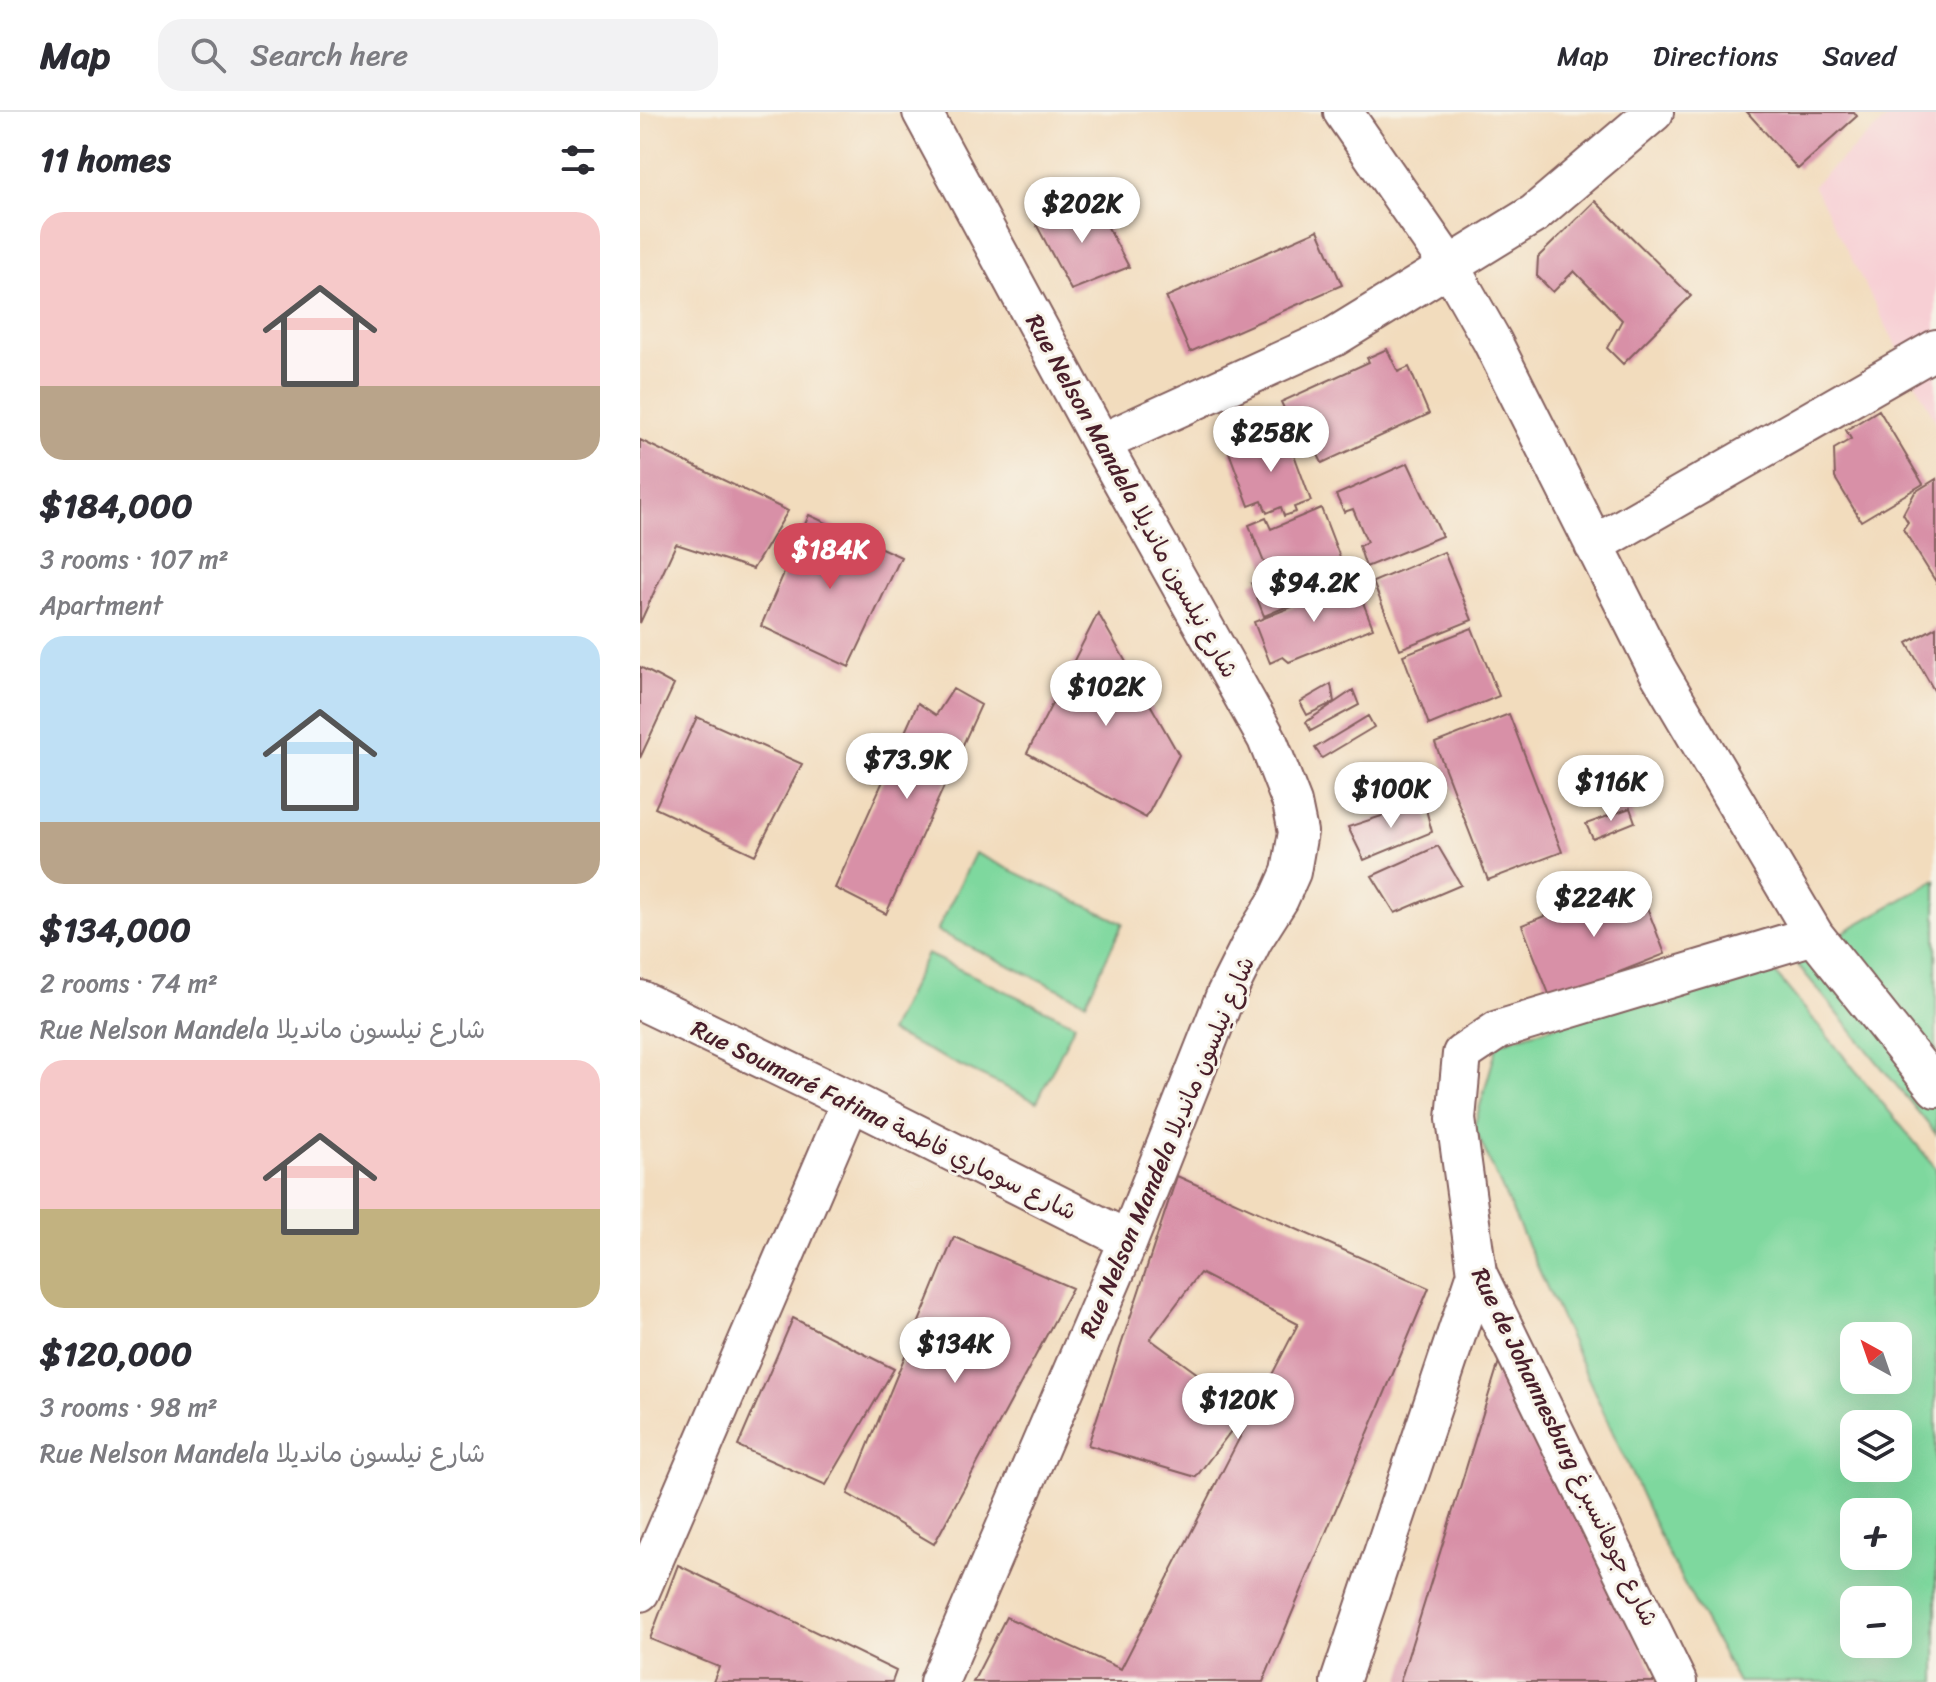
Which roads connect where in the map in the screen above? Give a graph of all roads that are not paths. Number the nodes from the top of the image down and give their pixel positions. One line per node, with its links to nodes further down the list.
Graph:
1 (922, 112): 6 (street, Rue Nelson Mandela شارع نيلسون مانديلا)
2 (1343, 112): 4 (street)
3 (1654, 112): 4 (street)
4 (1450, 267): 6 (street); 7 (street)
5 (1936, 349): 7 (street)
6 (1101, 443): 12 (street, Rue Nelson Mandela شارع نيلسون مانديلا)
7 (1594, 545): 8 (street)
8 (1814, 935): 10 (street); 13 (street, Rue de Johannesburg شارع جوهانسبرغ)
9 (640, 1000): 11 (street, Rue Soumaré Fatima شارع سوماري فاطمة)
10 (1936, 1088)
11 (851, 1101): 12 (street, Rue Soumaré Fatima شارع سوماري فاطمة); 14 (street)
12 (1128, 1240): 15 (street, Rue Nelson Mandela شارع نيلسون مانديلا)
13 (1477, 1273): 16 (street); 17 (street, Rue de Johannesburg شارع جوهانسبرغ)
14 (640, 1592)
15 (939, 1682)
16 (1340, 1682)
17 (1677, 1682)

